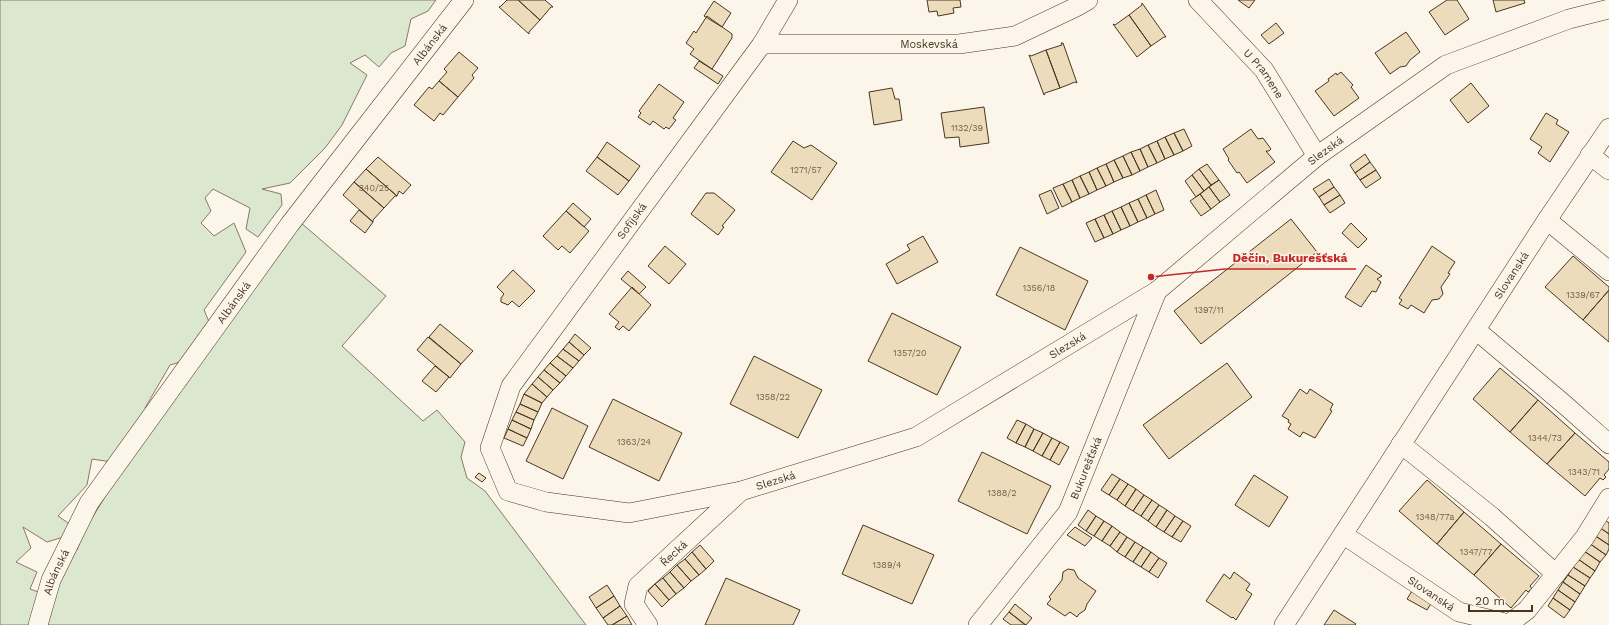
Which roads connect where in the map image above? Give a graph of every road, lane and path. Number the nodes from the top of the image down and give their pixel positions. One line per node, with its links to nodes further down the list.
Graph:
1 (464, 0): 23 (street, Albánská)
2 (788, 0): 6 (street, Sofijská)
3 (1088, 0): 6 (street, Moskevská)
4 (1198, 0): 9 (street, U Pramene)
5 (1609, 9): 9 (street, Slezská)
6 (762, 44): 17 (street, Sofijská)
7 (1609, 128): 8 (street, Slovanská)
8 (1590, 154): 10 (street); 11 (street, Slovanská)
9 (1317, 156): 13 (street, Slezská)
10 (1609, 170)
11 (1547, 220): 12 (street); 14 (street, Slovanská)
12 (1609, 271)
13 (1157, 290): 18 (street, Slezská); 25 (street, Bukurešťská)
14 (1476, 330): 15 (street, Slovanská); 16 (street)
15 (1401, 444): 20 (street, Slovanská); 21 (street)
16 (1609, 444)
17 (490, 448): 18 (street, Slezská)
18 (741, 491): 24 (street, Řecká)
19 (1609, 498): 21 (street, Slovanská)
20 (1344, 535): 22 (street, Slovanská); 26 (street, Slovanská)
21 (1556, 574): 22 (street, Slovanská)
22 (1456, 619)
23 (38, 625)
24 (648, 625)
25 (978, 625)
26 (1284, 625)

